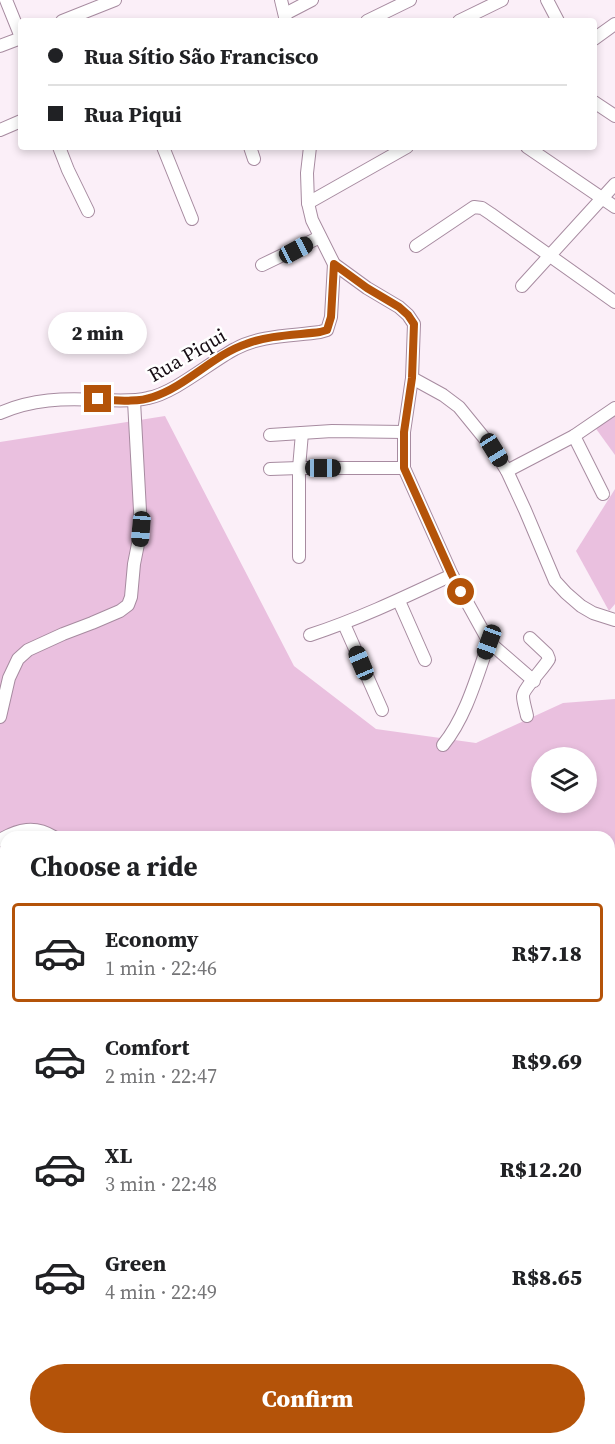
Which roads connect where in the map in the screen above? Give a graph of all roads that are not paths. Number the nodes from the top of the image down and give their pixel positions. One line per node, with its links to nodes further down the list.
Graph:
1 (6, 0): 15 (street)
2 (115, 0): 8 (street)
3 (281, 0): 10 (street)
4 (312, 0): 10 (street)
5 (410, 0): 11 (street)
6 (502, 0): 12 (street)
7 (548, 0): 13 (street)
8 (95, 3): 9 (street)
9 (68, 18)
10 (286, 18)
11 (373, 18)
12 (465, 18)
13 (553, 18)
14 (615, 24): 16 (street)
15 (18, 30)
16 (597, 37)
17 (18, 38): 18 (street)
18 (0, 46)
19 (597, 104): 20 (street)
20 (615, 116)
21 (18, 122): 22 (street)
22 (0, 130)
23 (60, 150): 34 (street)
24 (164, 150): 35 (street)
25 (251, 150): 29 (street)
26 (311, 150): 32 (street)
27 (402, 150): 32 (street)
28 (531, 150): 31 (street)
29 (254, 159)
30 (615, 184): 31 (street)
31 (602, 199): 33 (street); 38 (street)
32 (308, 203): 36 (street)
33 (615, 207)
34 (88, 211)
35 (192, 219)
36 (320, 237): 39 (street); 40 (street)
37 (416, 246): 38 (street)
38 (550, 256): 41 (street); 42 (street)
39 (334, 264): 43 (street); 44 (street, Rua Piqui)
40 (262, 266)
41 (522, 285)
42 (615, 303)
43 (412, 378): 47 (street); 54 (street)
44 (134, 401): 46 (street, Rua Piqui); 68 (street)
45 (615, 408): 50 (street)
46 (0, 413)
47 (404, 432): 48 (street); 52 (street)
48 (302, 433): 49 (street); 51 (street)
49 (270, 435)
50 (574, 436): 54 (street); 55 (street)
51 (299, 468): 52 (street); 53 (street); 56 (street)
52 (404, 468): 57 (street)
53 (270, 469)
54 (507, 471): 59 (street)
55 (603, 494)
56 (299, 557)
57 (452, 575): 58 (street); 63 (street)
58 (399, 601): 60 (street); 64 (street)
59 (615, 620)
60 (344, 624): 61 (street); 66 (street)
61 (310, 635)
62 (530, 638): 65 (street)
63 (489, 642): 65 (street); 69 (street)
64 (425, 660)
65 (534, 681): 67 (street)
66 (382, 710)
67 (527, 716)
68 (0, 717)
69 (443, 744)
70 (21, 831): 71 (street)
71 (41, 831)

